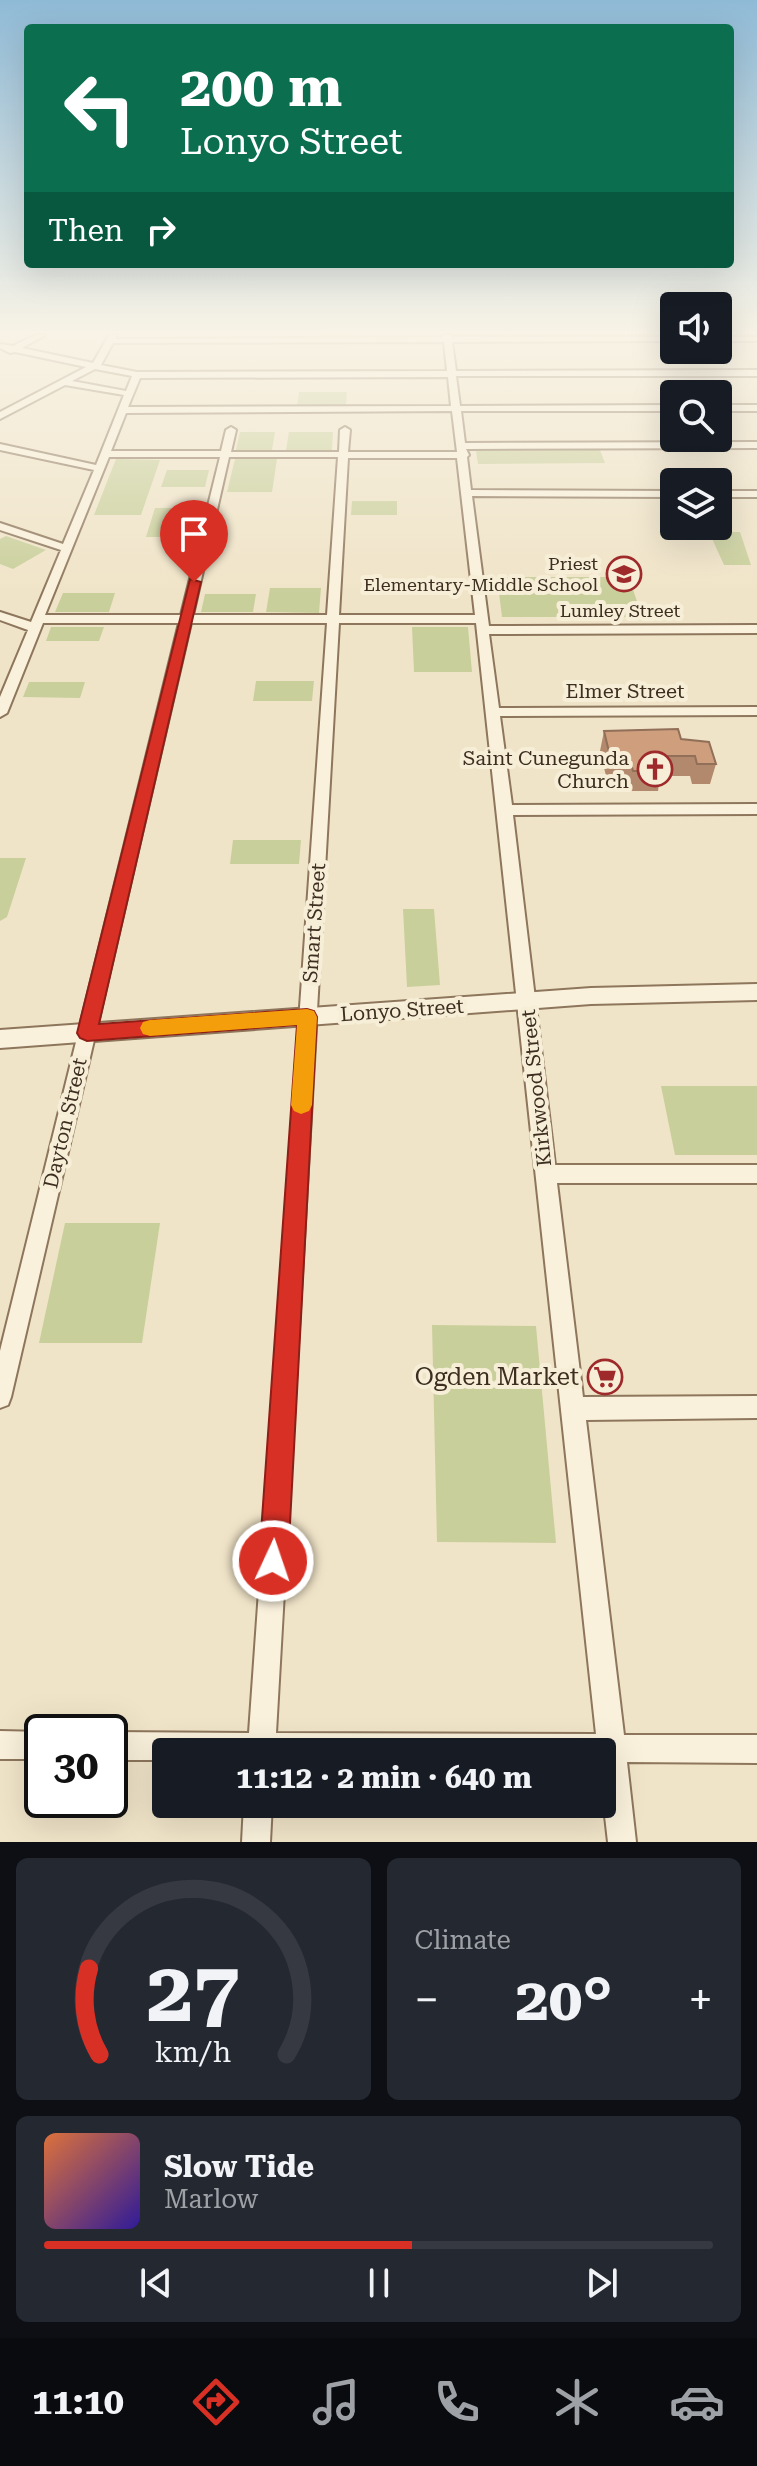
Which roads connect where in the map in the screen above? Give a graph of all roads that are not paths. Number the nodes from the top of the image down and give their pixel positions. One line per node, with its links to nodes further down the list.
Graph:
1 (121, 421): 8 (street)
2 (459, 421): 7 (street, Kirkwood Street)
3 (231, 430): 9 (street, Dayton Street)
4 (345, 430): 10 (street, Smart Street)
5 (757, 445): 7 (street)
6 (0, 447): 11 (street)
7 (463, 451): 10 (street); 12 (street, Kirkwood Street)
8 (107, 454): 9 (street); 11 (street)
9 (225, 454): 10 (street); 19 (street, Dayton Street)
10 (343, 455): 20 (street, Smart Street)
11 (101, 469): 17 (street)
12 (468, 493): 13 (street); 22 (street, Kirkwood Street)
13 (660, 494)
14 (732, 494): 15 (street)
15 (757, 494)
16 (0, 526): 17 (street)
17 (69, 547): 21 (street)
18 (0, 616): 21 (street, Lumley Street)
19 (185, 619): 20 (street, Lumley Street); 21 (street, Lumley Street); 32 (street, Dayton Street)
20 (333, 619): 22 (street, Lumley Street); 31 (street, Smart Street)
21 (37, 622): 26 (street)
22 (482, 624): 23 (street, Lumley Street); 25 (street, Kirkwood Street)
23 (757, 629)
24 (757, 711): 25 (street, Elmer Street)
25 (493, 712): 28 (street, Kirkwood Street)
26 (0, 713)
27 (757, 809): 28 (street)
28 (505, 810): 30 (street, Kirkwood Street)
29 (757, 992): 30 (street, Lonyo Street)
30 (526, 1001): 31 (street, Lonyo Street); 34 (street, Kirkwood Street)
31 (308, 1007): 32 (street, Lonyo Street); 39 (street, Smart Street)
32 (89, 1023): 33 (street, Lonyo Street); 36 (street, Dayton Street)
33 (0, 1039)
34 (545, 1174): 35 (street); 38 (street, Kirkwood Street)
35 (757, 1174)
36 (0, 1397)
37 (757, 1407): 38 (street)
38 (572, 1409): 40 (street, Kirkwood Street)
39 (263, 1738)
40 (610, 1738)
41 (0, 1745): 42 (street)
42 (24, 1745)
43 (128, 1746): 44 (street)
44 (152, 1747)
45 (616, 1748): 46 (street)
46 (757, 1749)
47 (616, 1791): 50 (street, Kirkwood Street)
48 (257, 1818): 49 (street)
49 (256, 1842)
50 (622, 1842)

